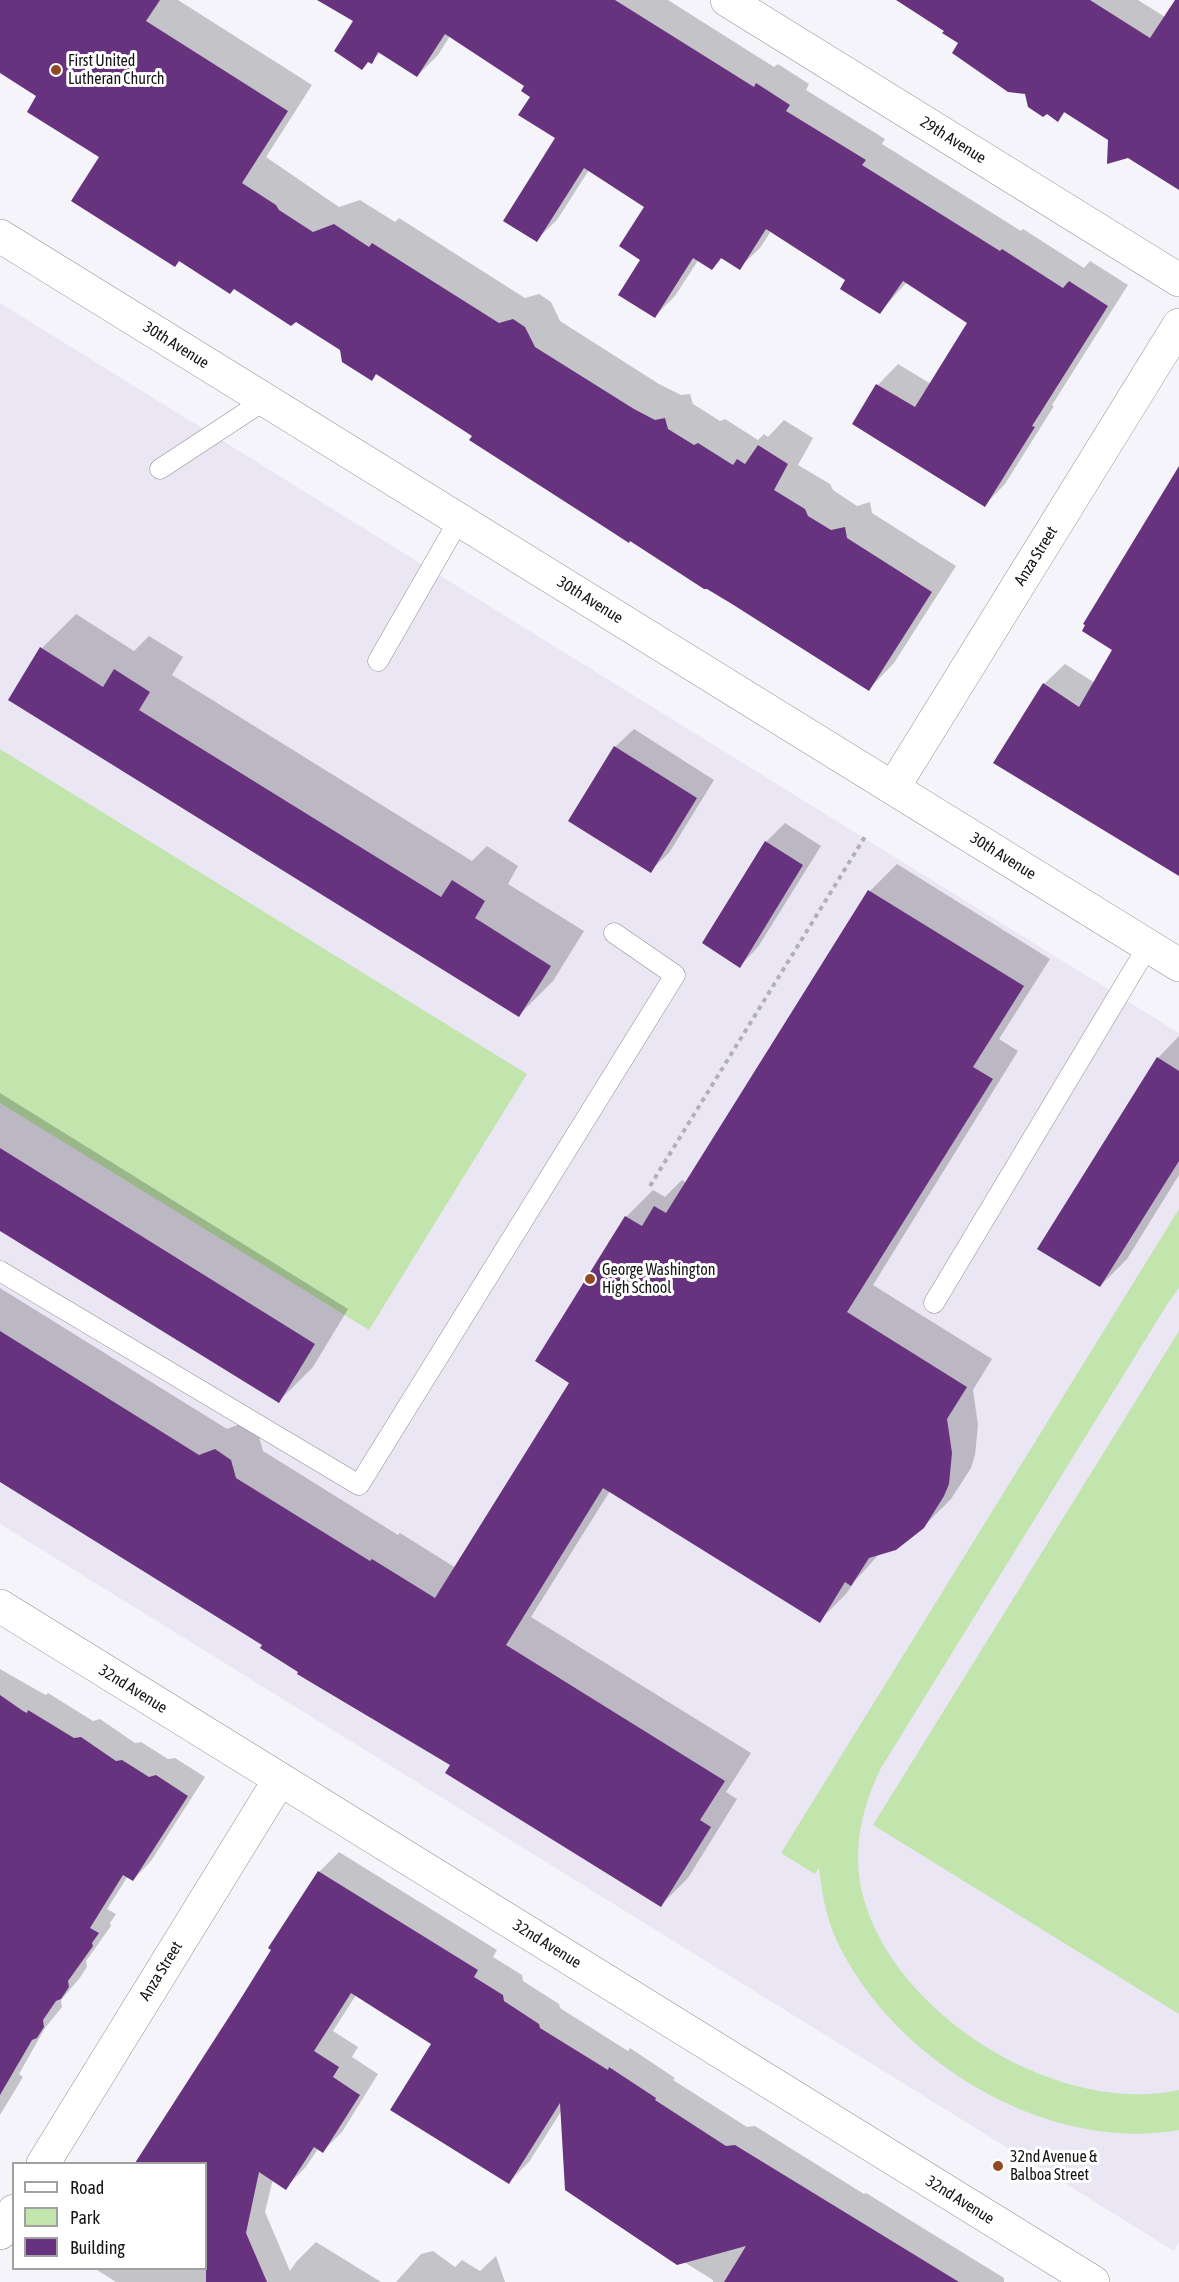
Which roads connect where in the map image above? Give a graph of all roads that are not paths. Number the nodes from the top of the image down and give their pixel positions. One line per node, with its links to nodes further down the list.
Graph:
1 (727, 0): 3 (street, 29th Avenue)
2 (0, 236): 5 (street, 30th Avenue)
3 (1179, 280)
4 (1179, 325): 9 (street, Anza Street)
5 (266, 400): 6 (lane); 7 (street, 30th Avenue)
6 (160, 470)
7 (459, 520): 8 (lane); 9 (street, 30th Avenue)
8 (378, 661)
9 (893, 788): 11 (street, 30th Avenue)
10 (614, 933): 13 (lane)
11 (1148, 946): 12 (street, 30th Avenue); 14 (lane)
12 (1179, 965)
13 (0, 1271)
14 (934, 1303)
15 (0, 1606): 16 (street, 32nd Avenue)
16 (280, 1779): 17 (street, Anza Street); 20 (street, 32nd Avenue)
17 (44, 2162)
18 (12, 2214): 19 (street)
19 (0, 2233)
20 (1093, 2282)

